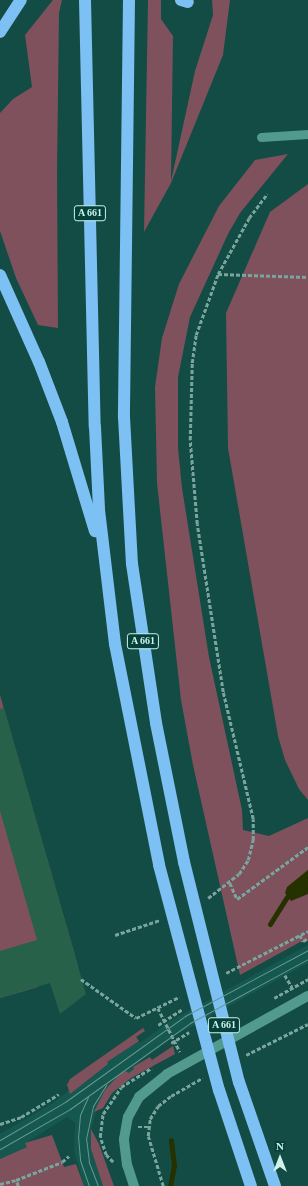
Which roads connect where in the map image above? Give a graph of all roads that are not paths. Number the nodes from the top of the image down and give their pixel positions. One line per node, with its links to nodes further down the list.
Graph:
1 (21, 0): 4 (highway)
2 (85, 0): 8 (highway, A 661)
3 (129, 0): 14 (highway, A 661)
4 (0, 32)
5 (308, 134): 6 (lane)
6 (261, 137)
7 (0, 275): 8 (highway)
8 (104, 565): 13 (highway, A 661)
9 (308, 996): 10 (main road)
10 (212, 1049): 11 (lane); 12 (main road)
11 (222, 1086)
12 (134, 1186)
13 (251, 1186)
14 (275, 1186)

